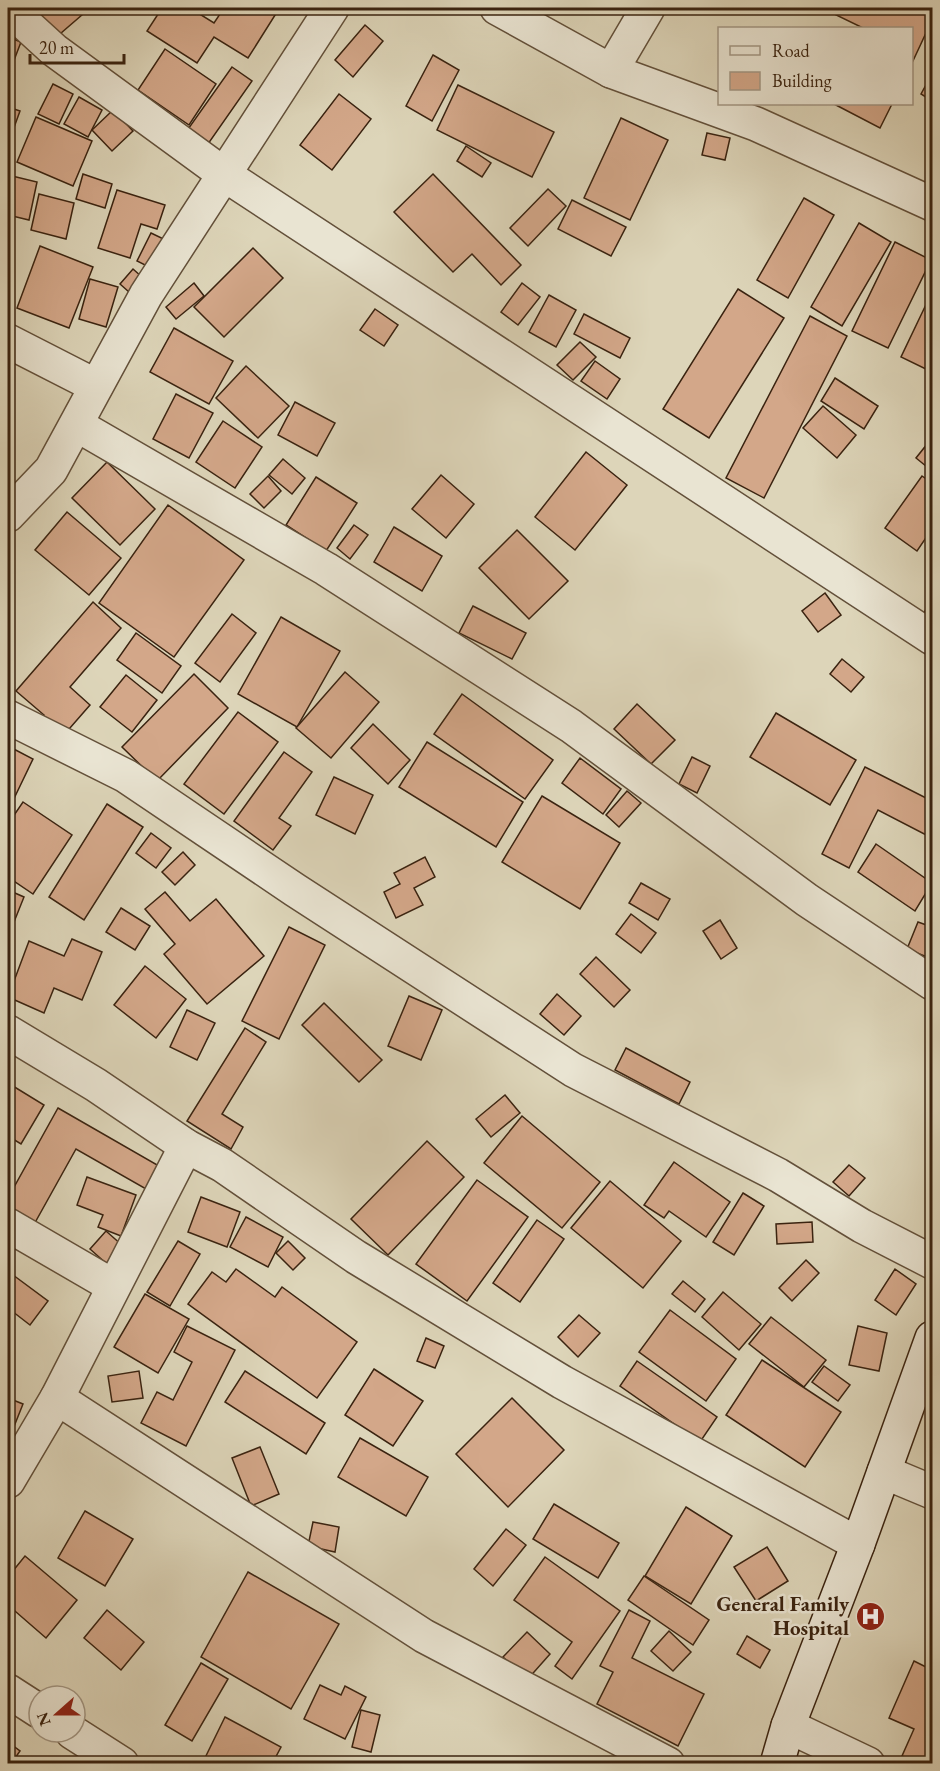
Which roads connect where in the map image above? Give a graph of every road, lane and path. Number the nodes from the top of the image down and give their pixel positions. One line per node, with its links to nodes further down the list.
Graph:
1 (8, 8): 6 (street)
2 (332, 8): 6 (street)
3 (497, 8): 5 (street)
4 (648, 8): 5 (street)
5 (611, 71): 7 (street)
6 (225, 175): 9 (street); 12 (street)
7 (933, 204)
8 (8, 341): 9 (street)
9 (96, 386): 10 (street)
10 (77, 425): 11 (street); 14 (street)
11 (8, 515)
12 (933, 638)
13 (8, 717): 18 (street)
14 (933, 983)
15 (8, 1032): 16 (street)
16 (186, 1146): 19 (street); 25 (street)
17 (8, 1225): 19 (street)
18 (933, 1262)
19 (113, 1286): 21 (street)
20 (933, 1338): 22 (street)
21 (57, 1398): 23 (street); 31 (street)
22 (884, 1472): 24 (street); 25 (street)
23 (8, 1481)
24 (933, 1492)
25 (858, 1544): 28 (street)
26 (8, 1691): 27 (street)
27 (27, 1703)
28 (788, 1726): 32 (street); 33 (street)
29 (87, 1742): 30 (street)
30 (122, 1764)
31 (668, 1764)
32 (777, 1764)
33 (868, 1764)

